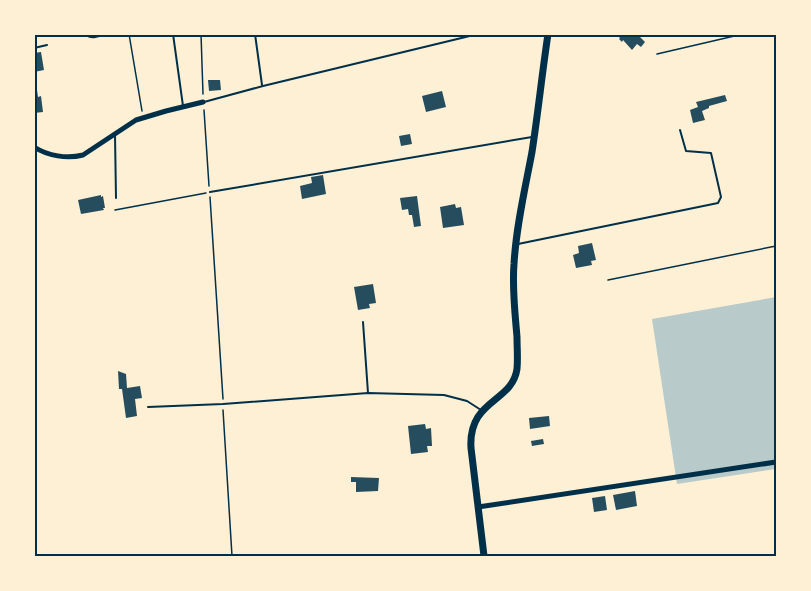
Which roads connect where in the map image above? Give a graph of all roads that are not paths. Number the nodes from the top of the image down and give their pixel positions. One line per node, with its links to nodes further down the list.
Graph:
1 (173, 34): 9 (lane)
2 (255, 34): 7 (lane)
3 (478, 34): 7 (lane)
4 (548, 34): 12 (main road)
5 (47, 45): 6 (lane)
6 (34, 48)
7 (262, 86): 8 (lane)
8 (203, 102): 9 (street)
9 (183, 106): 11 (street)
10 (680, 130): 16 (lane)
11 (115, 135): 13 (street); 15 (lane)
12 (534, 137): 14 (lane); 16 (main road)
13 (34, 147)
14 (210, 192)
15 (116, 198)
16 (516, 245): 20 (main road)
17 (363, 322): 18 (lane)
18 (368, 393): 19 (lane); 20 (lane)
19 (148, 408)
20 (482, 410): 22 (main road)
21 (777, 462): 22 (street)
22 (478, 507): 23 (main road)
23 (485, 556)

